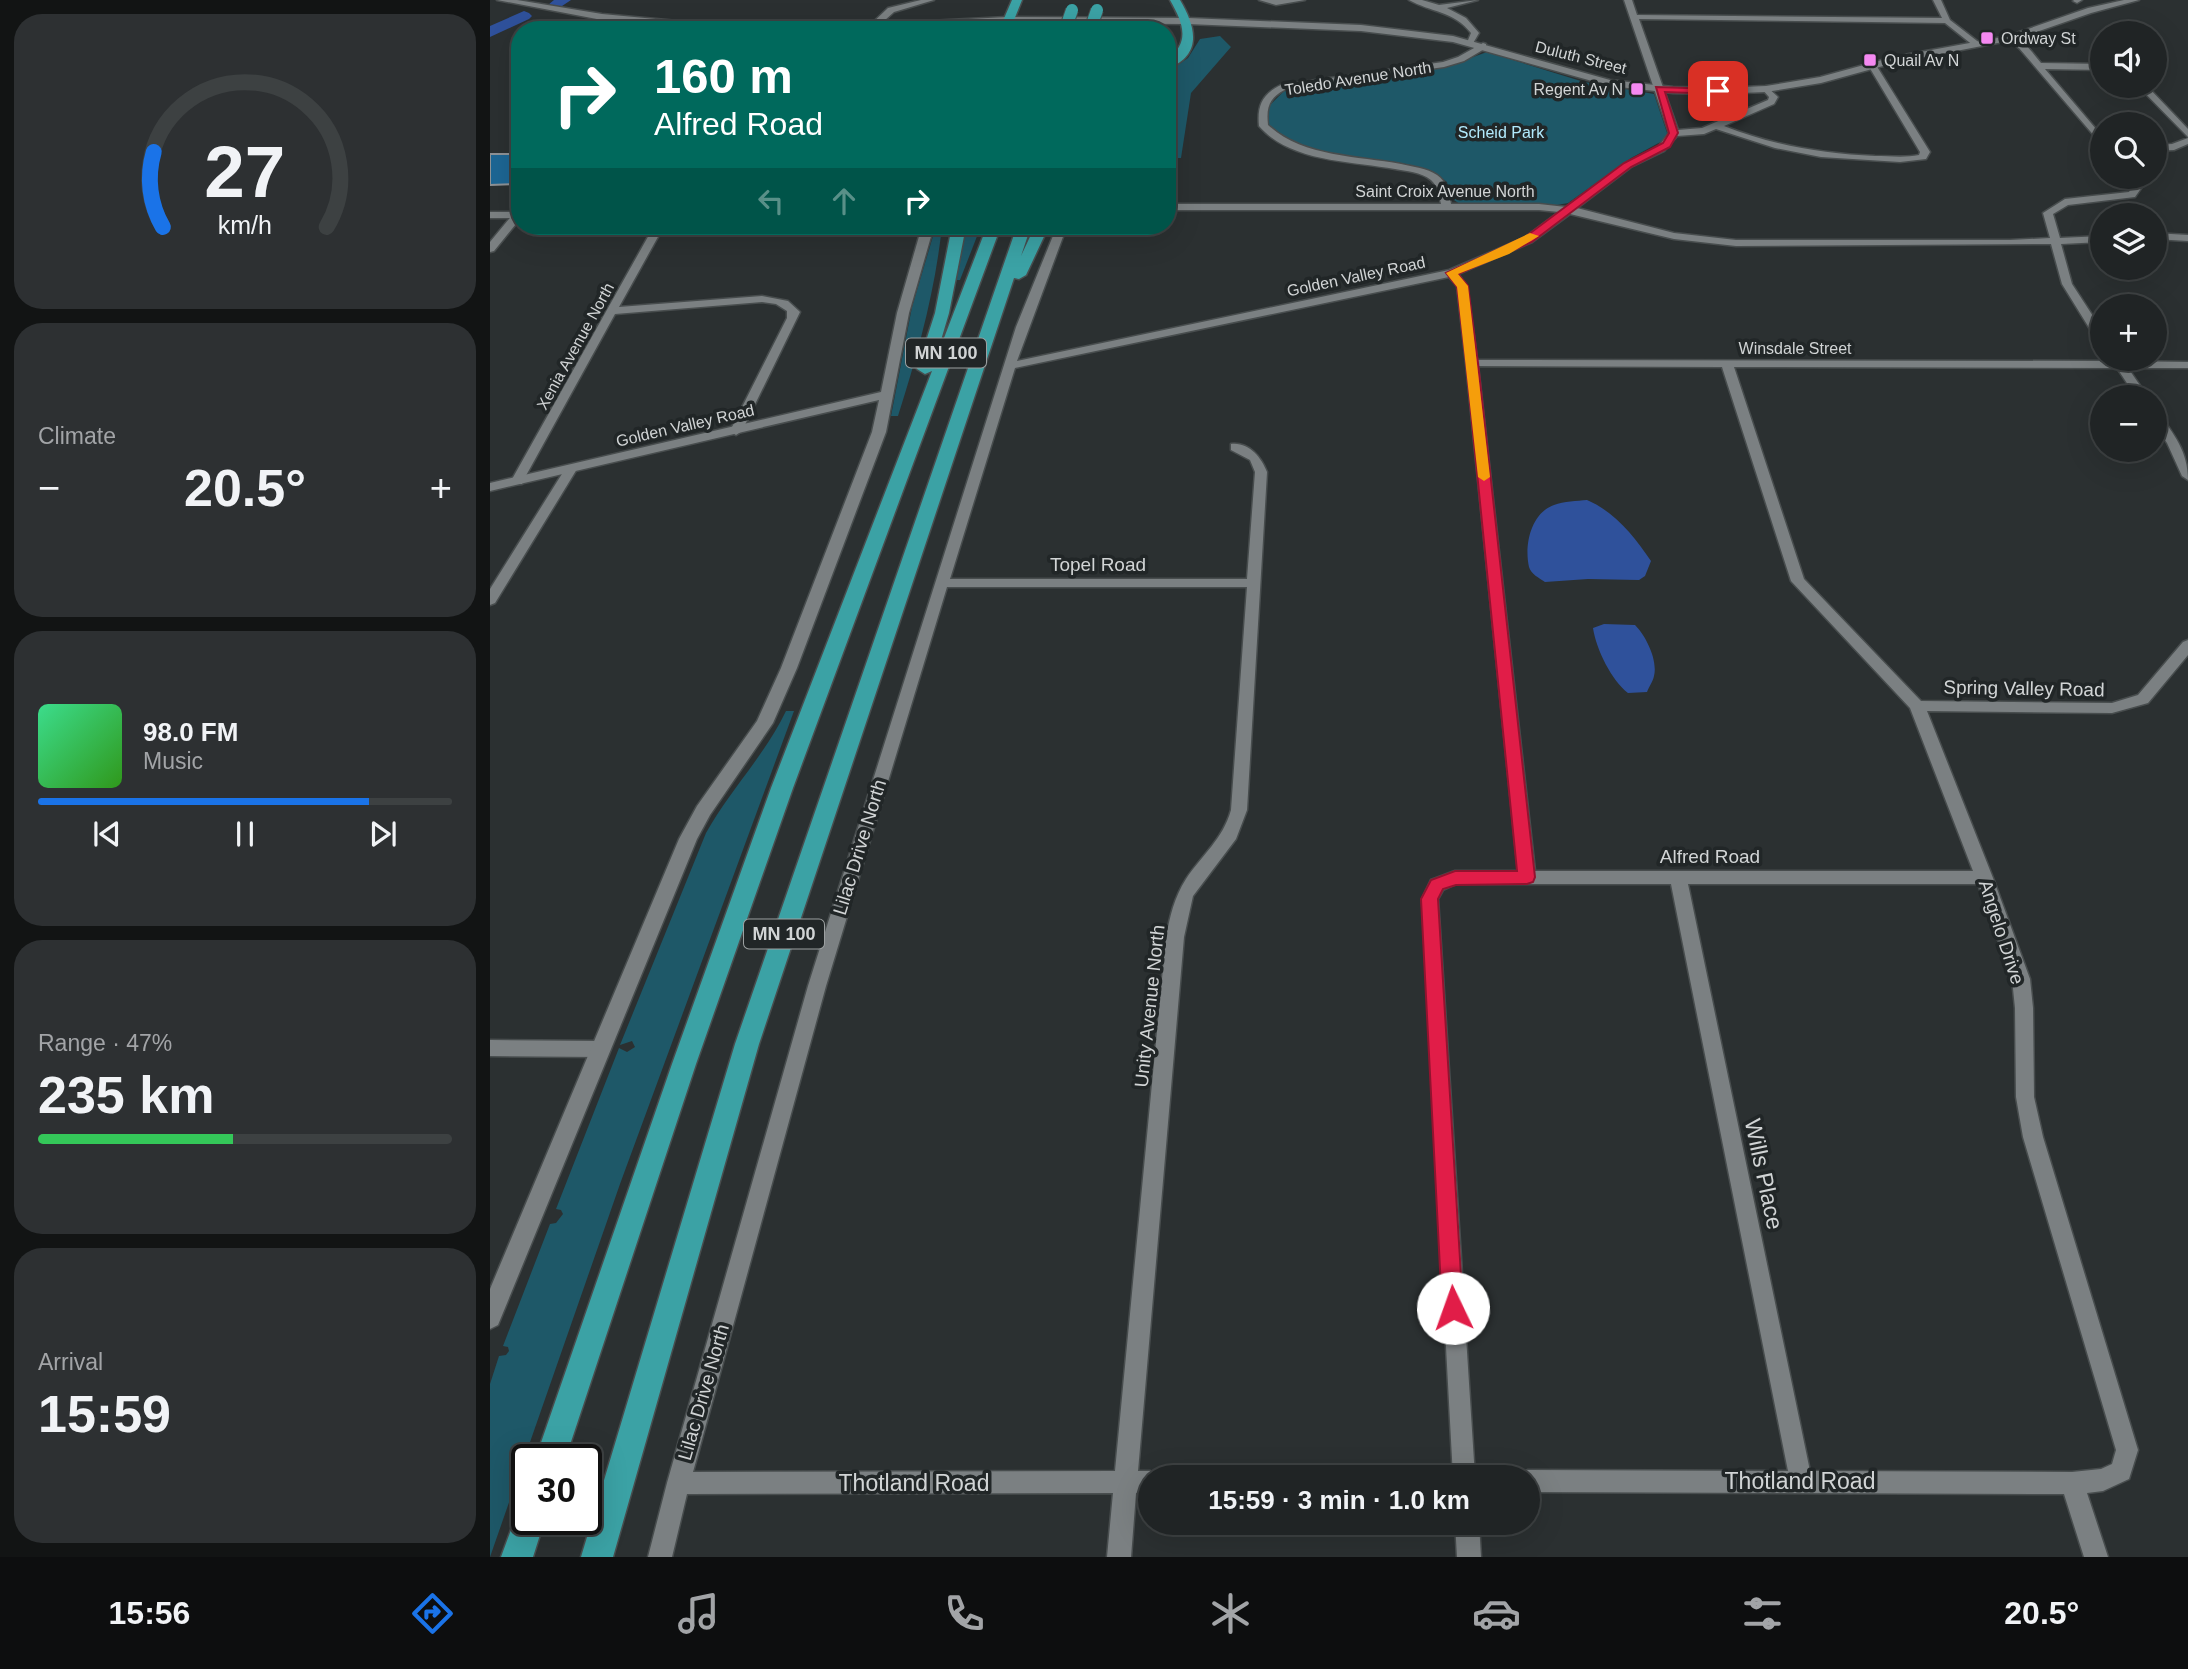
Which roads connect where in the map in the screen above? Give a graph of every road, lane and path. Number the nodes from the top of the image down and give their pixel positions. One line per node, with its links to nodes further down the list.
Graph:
1 (502, 0): 17 (street, Duluth Street)
2 (929, 0): 18 (street)
3 (1017, 0): 19 (highway)
4 (1175, 0): 22 (highway)
5 (1263, 0): 6 (street)
6 (1301, 0)
7 (1413, 0): 14 (street)
8 (1474, 0): 14 (street)
9 (1628, 0): 15 (street)
10 (1937, 0): 20 (street)
11 (2129, 0): 12 (street); 23 (street)
12 (2135, 0)
13 (490, 3): 16 (street)
14 (1440, 7): 24 (street)
15 (1634, 17): 20 (street); 31 (street)
16 (581, 21)
17 (649, 21)
18 (879, 21)
19 (1008, 21)
20 (1947, 21): 25 (street)
21 (1176, 29): 22 (street, Duluth Street)
22 (1186, 29): 24 (street, Duluth Street); 27 (highway)
23 (2010, 38): 25 (street); 29 (street)
24 (1469, 43): 26 (street, Duluth Street)
25 (1977, 44): 28 (street)
26 (1483, 46): 31 (street, Duluth Street); 42 (street, Toledo Avenue North)
27 (1176, 58)
28 (1872, 65): 32 (street); 34 (street)
29 (2039, 66): 30 (street); 35 (street)
30 (2090, 67)
31 (1659, 89): 32 (street, Duluth Street); 36 (street)
32 (1766, 89): 34 (street)
33 (2154, 98): 37 (street)
34 (1716, 126): 36 (street)
35 (2090, 128)
36 (1674, 133): 43 (street, Golden Valley Road)
37 (2188, 134)
38 (2188, 141): 39 (street)
39 (2167, 147)
40 (2136, 189): 58 (street)
41 (1176, 207): 42 (street, Saint Croix Avenue North)
42 (1446, 207): 43 (street, Saint Croix Avenue North)
43 (1568, 210): 58 (street, Saint Croix Avenue North); 60 (street, Golden Valley Road)
44 (490, 215): 45 (street)
45 (511, 215)
46 (511, 225): 59 (street)
47 (654, 235): 62 (street, Xenia Avenue North)
48 (925, 235): 71 (street)
49 (951, 235): 61 (highway)
50 (957, 235): 61 (highway)
51 (991, 235): 77 (highway, MN 100)
52 (1021, 235): 63 (highway, MN 100)
53 (1038, 235): 63 (highway)
54 (1058, 235): 70 (street, Lilac Drive North)
55 (2167, 237): 56 (street)
56 (2188, 239)
57 (2090, 240): 58 (street, Saint Croix Avenue North)
58 (2055, 242): 64 (street)
59 (490, 250)
60 (1451, 273): 66 (street); 70 (street, Golden Valley Road)
61 (948, 285): 77 (highway)
62 (613, 311): 72 (street); 78 (street, Xenia Avenue North)
63 (992, 318): 102 (highway, MN 100)
64 (2090, 320)
65 (2090, 361): 67 (street, Winsdale Street)
66 (1472, 363): 67 (street, Winsdale Street); 85 (street)
67 (1727, 364): 84 (street, Angelo Drive)
68 (2167, 364): 69 (street, Winsdale Street)
69 (2188, 365)
70 (1010, 366): 80 (street, Lilac Drive North)
71 (888, 394): 72 (street, Golden Valley Road); 89 (street)
72 (736, 431): 75 (street, Golden Valley Road)
73 (2167, 434): 76 (street)
74 (1235, 447): 81 (street, Unity Avenue North)
75 (570, 469): 78 (street, Golden Valley Road); 82 (street)
76 (2188, 476)
77 (897, 480): 91 (highway, MN 100)
78 (517, 481): 79 (street, Golden Valley Road)
79 (490, 487)
80 (942, 583): 81 (street, Topel Road); 97 (street, Lilac Drive North)
81 (1254, 583): 95 (street, Unity Avenue North)
82 (490, 600)
83 (2188, 645): 84 (street, Spring Valley Road)
84 (1917, 706): 87 (street, Angelo Drive)
85 (1527, 877): 86 (street, Alfred Road); 92 (street, Alfred Road)
86 (1678, 877): 87 (street, Alfred Road); 94 (street, Wills Place)
87 (1985, 878): 98 (street, Angelo Drive)
88 (490, 1048): 89 (street)
89 (600, 1049): 90 (street)
90 (490, 1317)
91 (555, 1444)
92 (1463, 1465)
93 (1540, 1481): 94 (street, Thotland Road)
94 (1801, 1481): 98 (street, Thotland Road)
95 (1126, 1482): 96 (street, Thotland Road); 97 (street, Thotland Road); 104 (street, Unity Avenue North)
96 (1138, 1482)
97 (678, 1483): 103 (street, Lilac Drive North)
98 (2072, 1483): 106 (street)
99 (525, 1535): 101 (highway)
100 (1468, 1535): 105 (street)
101 (517, 1557)
102 (597, 1557)
103 (660, 1557)
104 (1119, 1557)
105 (1469, 1557)
106 (2096, 1557)

